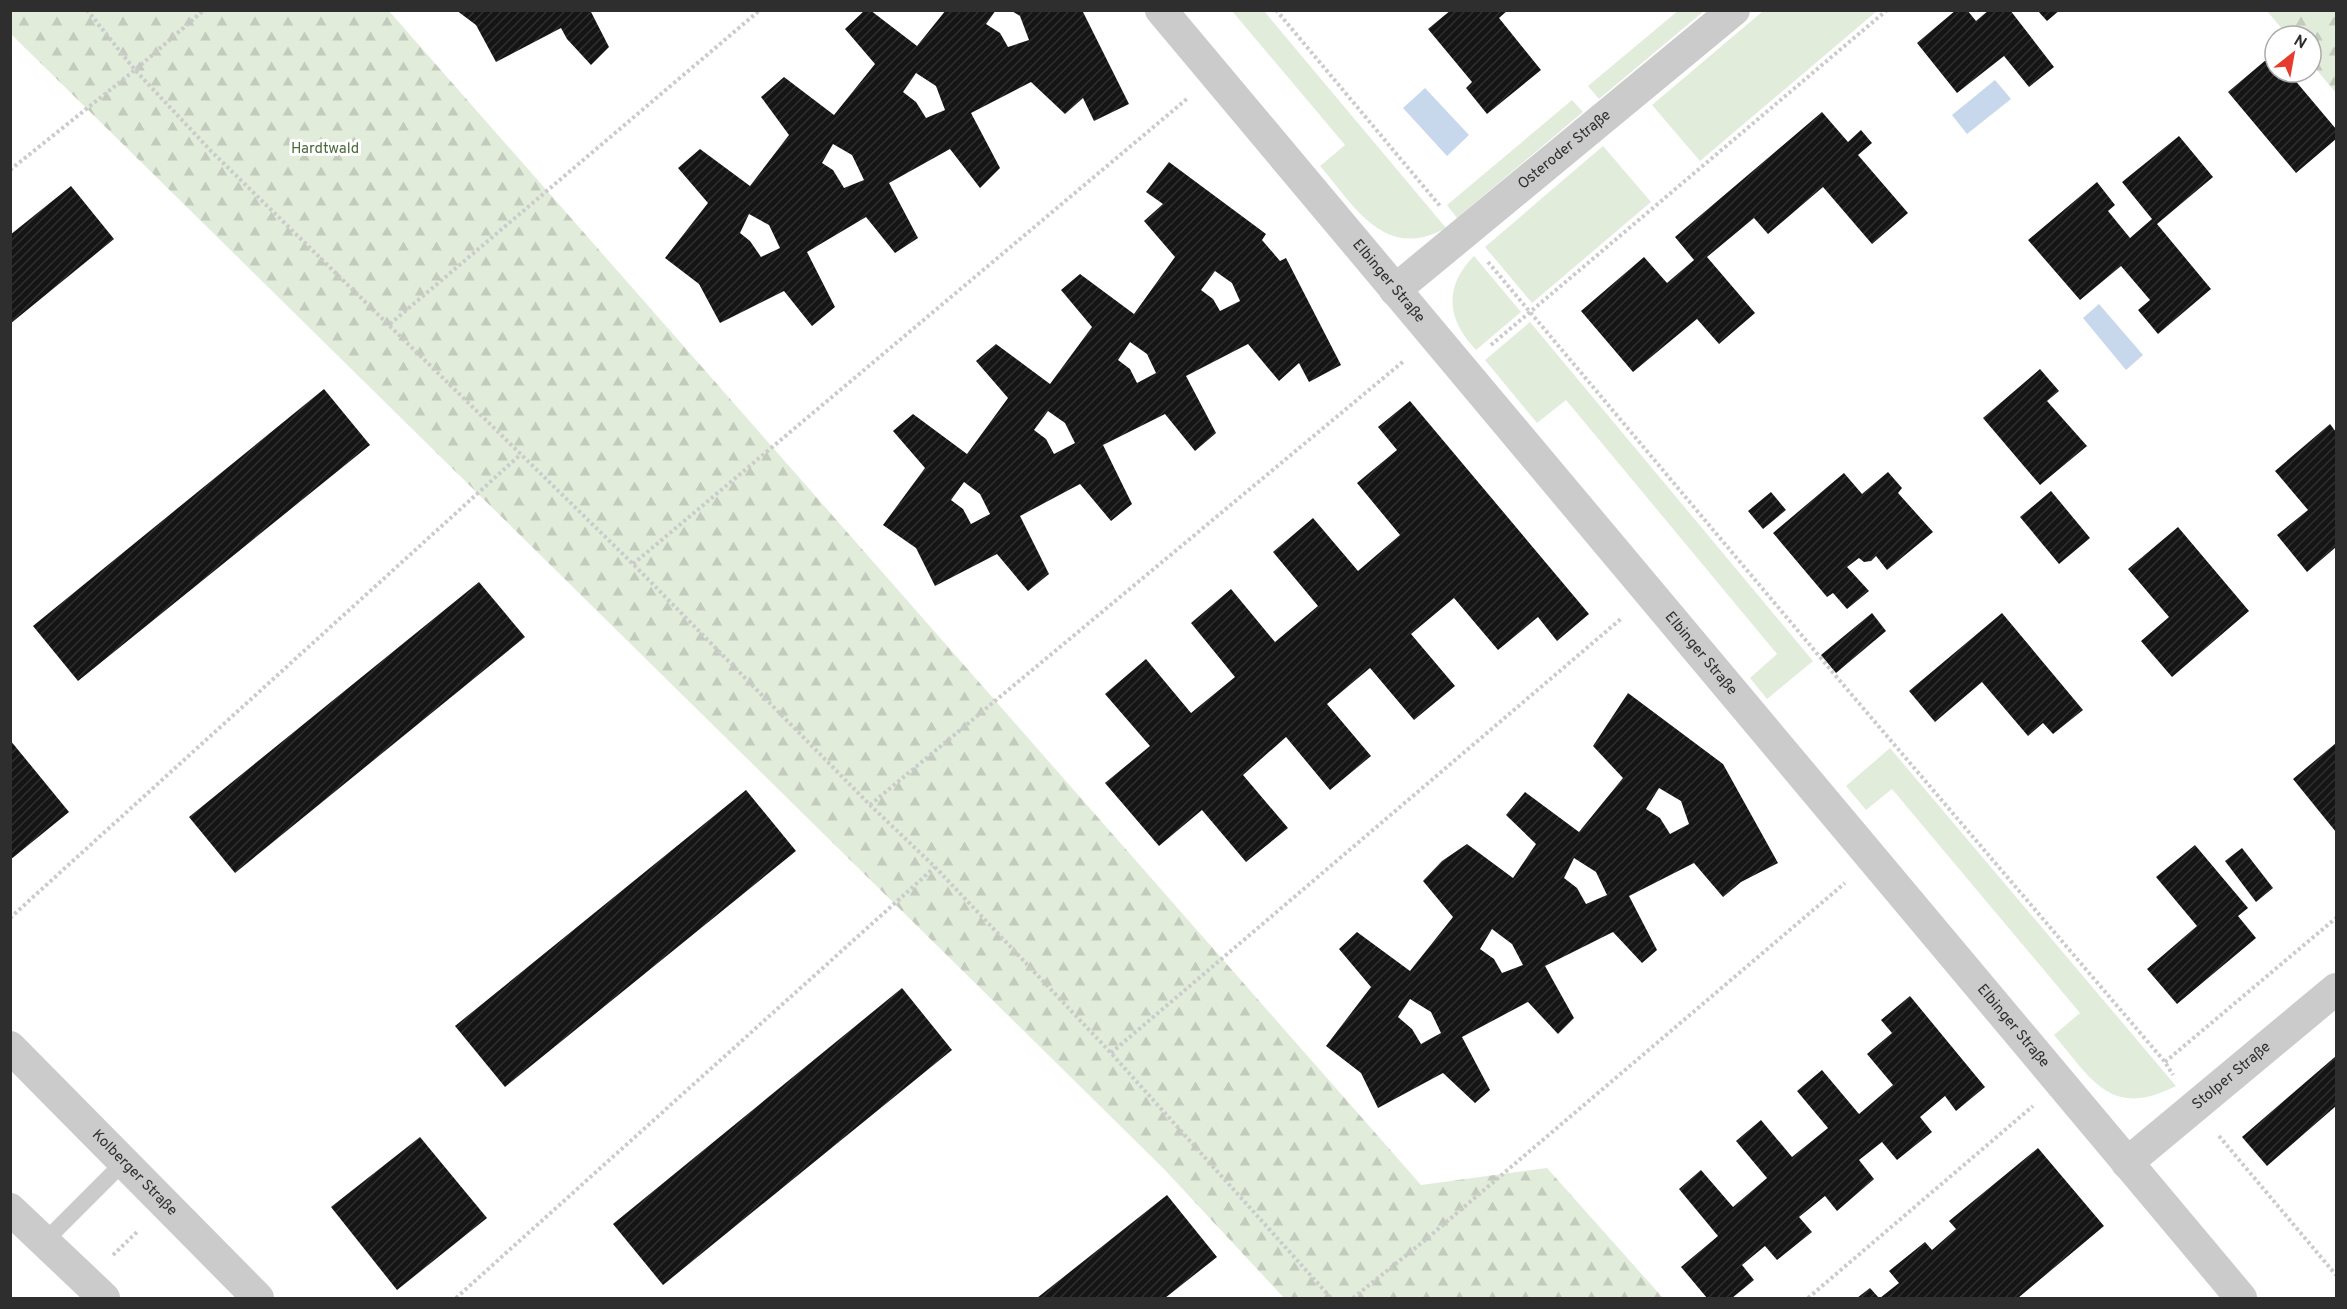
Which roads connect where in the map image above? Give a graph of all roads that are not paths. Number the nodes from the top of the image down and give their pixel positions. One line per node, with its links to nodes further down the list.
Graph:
1 (1161, 10): 3 (street, Elbinger Straße)
2 (1734, 10): 3 (street, Osteroder Straße)
3 (1395, 290): 7 (street, Elbinger Straße)
4 (2337, 989): 7 (street, Stolper Straße)
5 (10, 1047): 6 (street, Kolberger Straße)
6 (123, 1163): 9 (lane); 11 (street, Kolberger Straße)
7 (2127, 1163): 12 (street, Elbinger Straße)
8 (10, 1209): 9 (street)
9 (44, 1242): 10 (street)
10 (95, 1290)
11 (258, 1299)
12 (2241, 1299)

